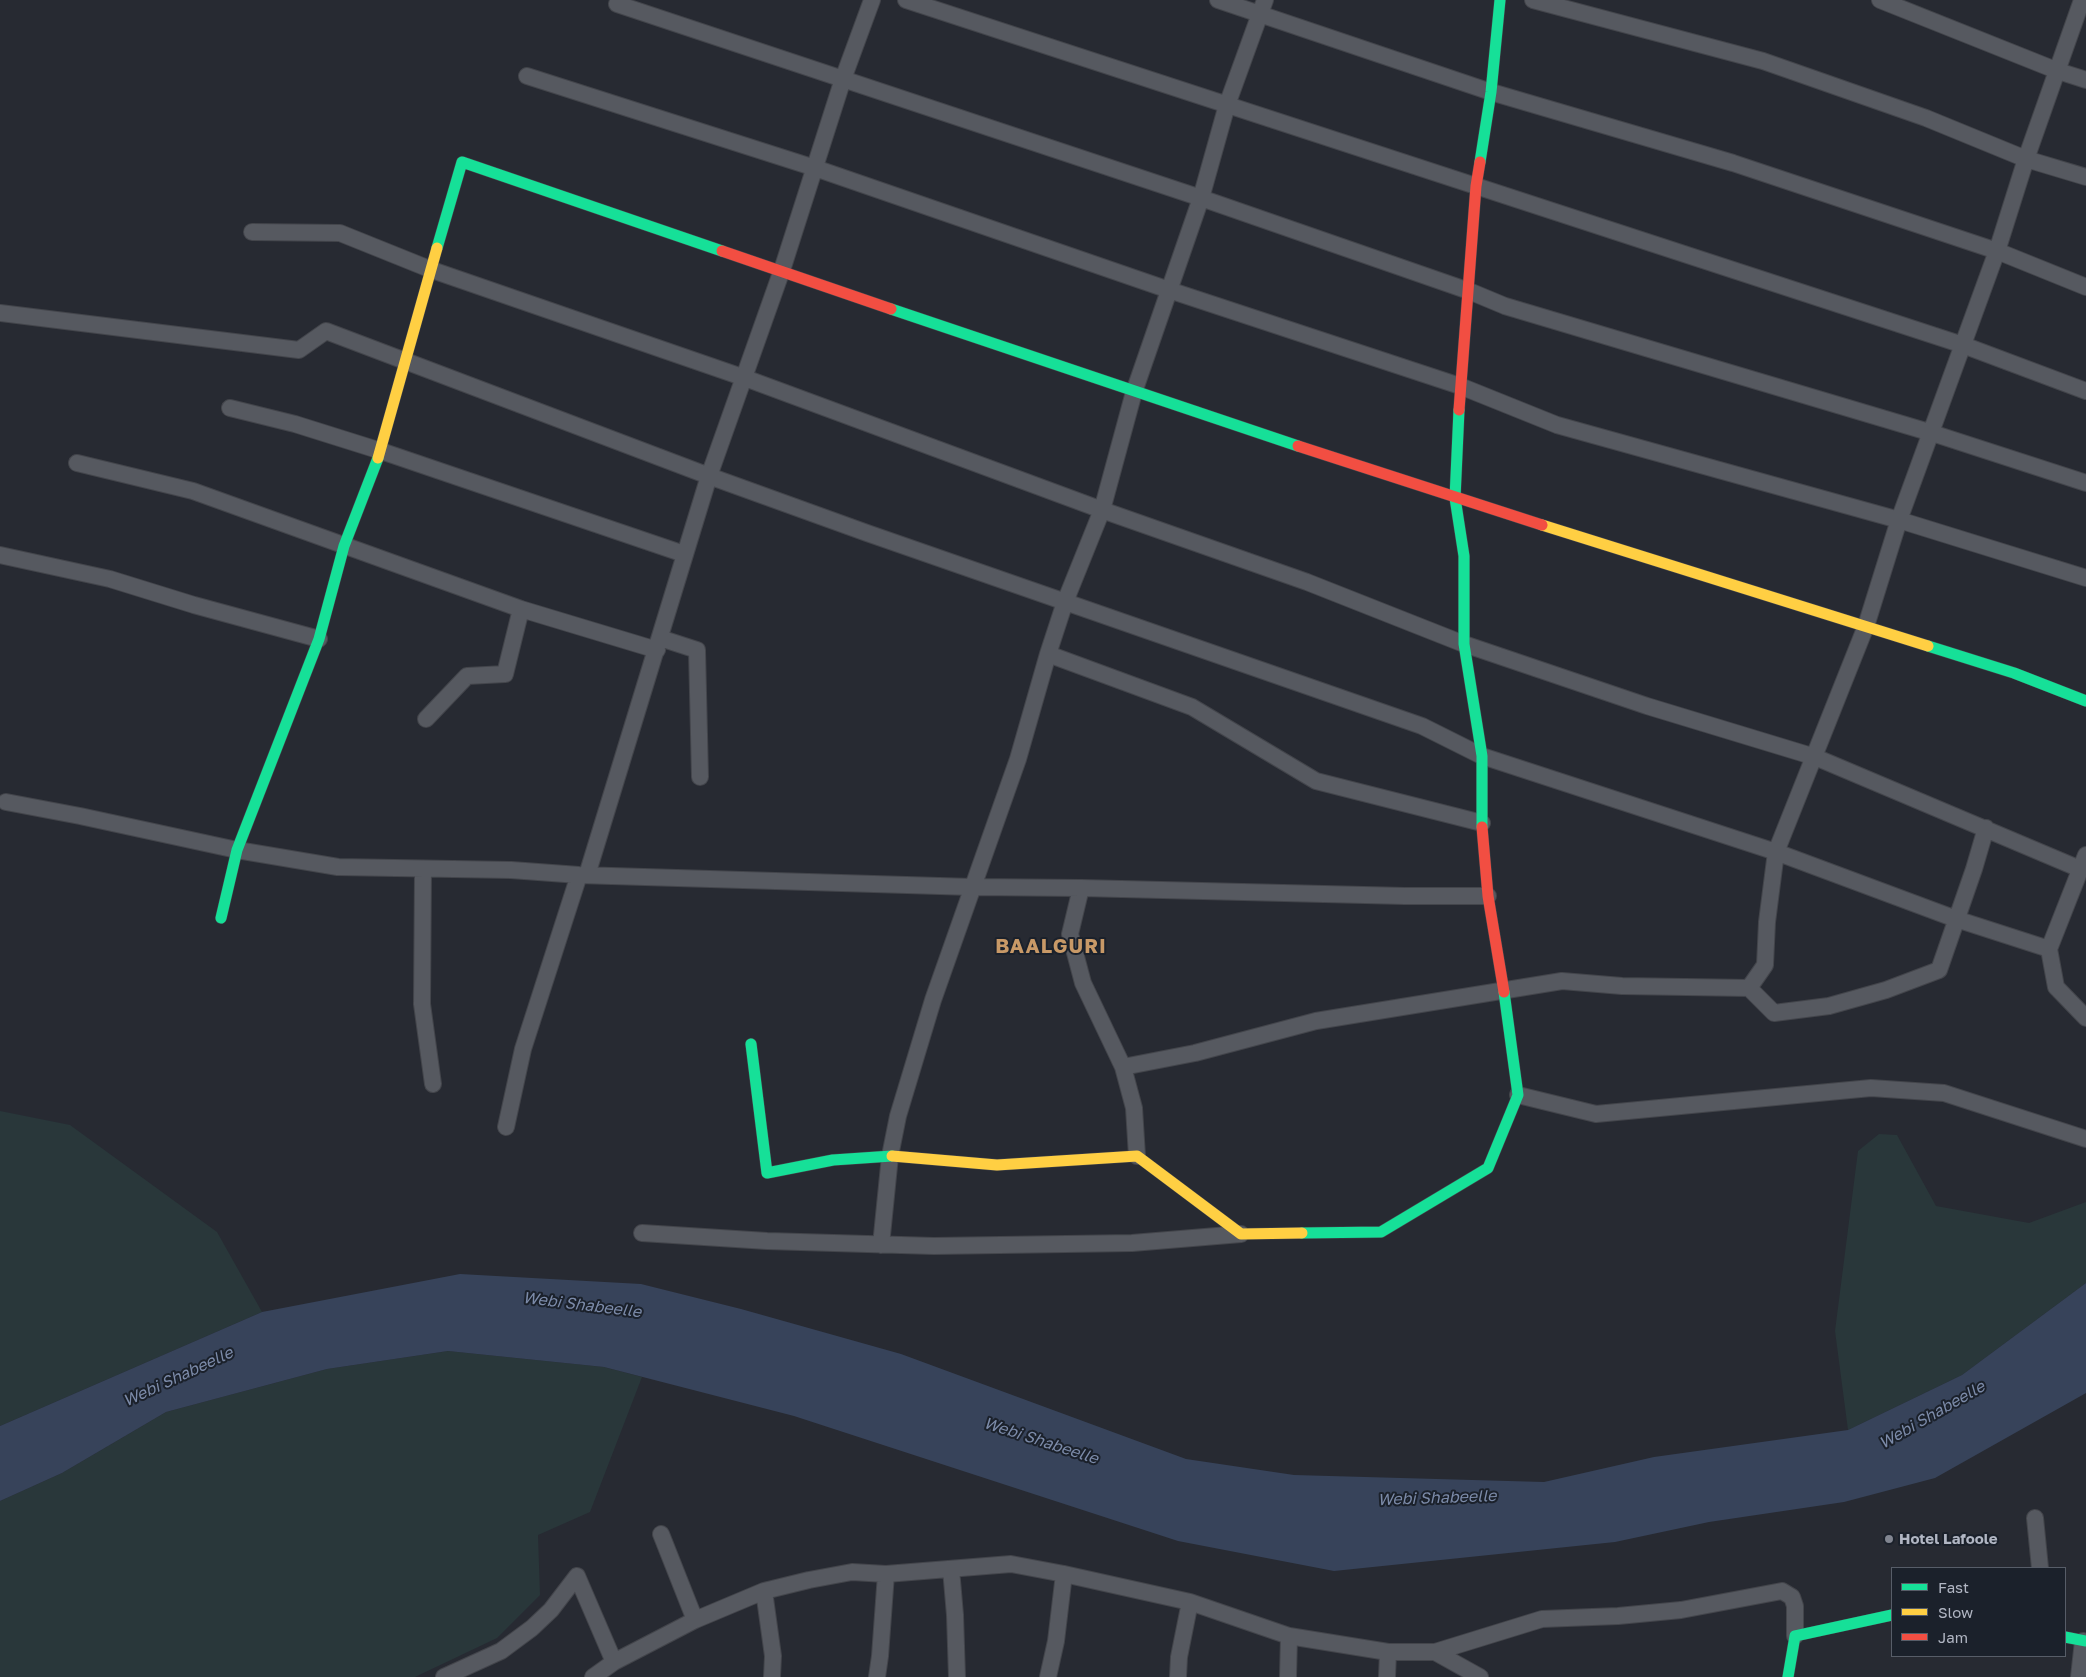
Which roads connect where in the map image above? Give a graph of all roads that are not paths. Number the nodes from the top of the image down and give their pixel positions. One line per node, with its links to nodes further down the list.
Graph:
1 (872, 0): 12 (street)
2 (906, 0): 15 (street)
3 (1218, 0): 9 (street)
4 (1500, 0): 14 (street)
5 (1534, 0): 16 (street)
6 (1880, 0): 10 (street)
7 (2082, 0): 10 (street)
8 (617, 4): 12 (street)
9 (1263, 7): 14 (street); 15 (street)
10 (2058, 71): 13 (street); 16 (street)
11 (527, 76): 17 (street)
12 (843, 80): 17 (street); 20 (street)
13 (2086, 80)
14 (1491, 92): 19 (street); 22 (street)
15 (1227, 105): 19 (street); 20 (street)
16 (2026, 159): 18 (street); 22 (street)
17 (815, 168): 24 (street); 26 (street)
18 (2086, 177)
19 (1476, 186): 27 (street); 29 (street)
20 (1201, 198): 26 (street); 27 (street)
21 (252, 232): 23 (street)
22 (1997, 251): 25 (street); 29 (street)
23 (432, 270): 24 (street); 30 (street); 31 (street)
24 (782, 270): 31 (street); 34 (street)
25 (2086, 287)
26 (1170, 290): 32 (street); 34 (street)
27 (1469, 291): 32 (street); 36 (street)
28 (0, 313): 30 (street)
29 (1963, 345): 33 (street); 36 (street)
30 (404, 362): 37 (street); 39 (street)
31 (745, 378): 39 (street); 42 (street)
32 (1460, 386): 41 (street); 43 (street)
33 (2086, 391)
34 (1134, 392): 41 (street); 42 (street)
35 (230, 408): 37 (street)
36 (1932, 433): 40 (street); 43 (street)
37 (382, 451): 44 (street); 45 (street)
38 (77, 463): 44 (street)
39 (709, 476): 45 (street); 48 (street)
40 (2086, 482)
41 (1455, 498): 50 (street); 53 (street)
42 (1102, 510): 48 (street); 53 (street)
43 (1898, 520): 47 (street); 50 (street)
44 (344, 546): 49 (street); 51 (street)
45 (684, 554): 52 (street)
46 (0, 555): 51 (street)
47 (2086, 578)
48 (1065, 602): 54 (street); 57 (street)
49 (521, 609): 52 (street); 56 (street)
50 (1866, 626): 55 (street); 58 (street)
51 (319, 639): 63 (street)
52 (658, 644): 59 (street); 67 (street)
53 (1464, 644): 57 (street); 58 (street)
54 (1048, 654): 61 (street); 68 (street)
55 (2086, 701)
56 (426, 720)
57 (1482, 756): 61 (street); 64 (street)
58 (1815, 757): 62 (street); 64 (street)
59 (700, 777)
60 (6, 802): 63 (street)
61 (1482, 824): 70 (street)
62 (1986, 828): 65 (street); 72 (street)
63 (237, 850): 66 (street); 71 (street)
64 (1776, 852): 72 (street); 74 (street)
65 (2083, 862): 73 (street)
66 (423, 869): 67 (street); 79 (street)
67 (583, 875): 68 (street); 81 (street)
68 (972, 887): 69 (street); 83 (street)
69 (1081, 888): 70 (street); 78 (street)
70 (1488, 896): 75 (street)
71 (221, 918)
72 (1956, 919): 73 (street); 74 (street)
73 (2049, 949): 76 (street)
74 (1749, 988): 75 (street)
75 (1504, 990): 78 (street); 80 (street)
76 (2086, 1018)
77 (751, 1044): 83 (street)
78 (1123, 1067): 84 (street)
79 (433, 1084)
80 (1518, 1095): 82 (street); 86 (street)
81 (506, 1127)
82 (2086, 1139)
83 (890, 1156): 84 (street); 87 (street)
84 (1137, 1156): 86 (street)
85 (642, 1233): 87 (street)
86 (1241, 1234): 87 (street)
87 (882, 1245)
88 (2035, 1518): 90 (street)
89 (661, 1534): 97 (street)
90 (2040, 1567)
91 (951, 1569): 92 (street); 93 (street); 109 (street)
92 (886, 1574): 94 (street); 108 (street)
93 (1064, 1574): 95 (street); 110 (street)
94 (764, 1591): 97 (street); 107 (street)
95 (1190, 1602): 98 (street); 111 (street)
96 (1891, 1615): 99 (street)
97 (695, 1620): 104 (street)
98 (1289, 1636): 102 (street); 112 (street)
99 (1795, 1636): 103 (street); 115 (street)
100 (2066, 1637): 101 (street)
101 (2084, 1641): 116 (street)
102 (1388, 1652): 103 (street); 113 (street)
103 (1435, 1652): 114 (street)
104 (614, 1662): 105 (street); 106 (street)
105 (444, 1677)
106 (593, 1677)
107 (772, 1677)
108 (877, 1677)
109 (957, 1677)
110 (1048, 1677)
111 (1178, 1677)
112 (1288, 1677)
113 (1386, 1677)
114 (1480, 1677)
115 (1788, 1677)
116 (2080, 1677)

